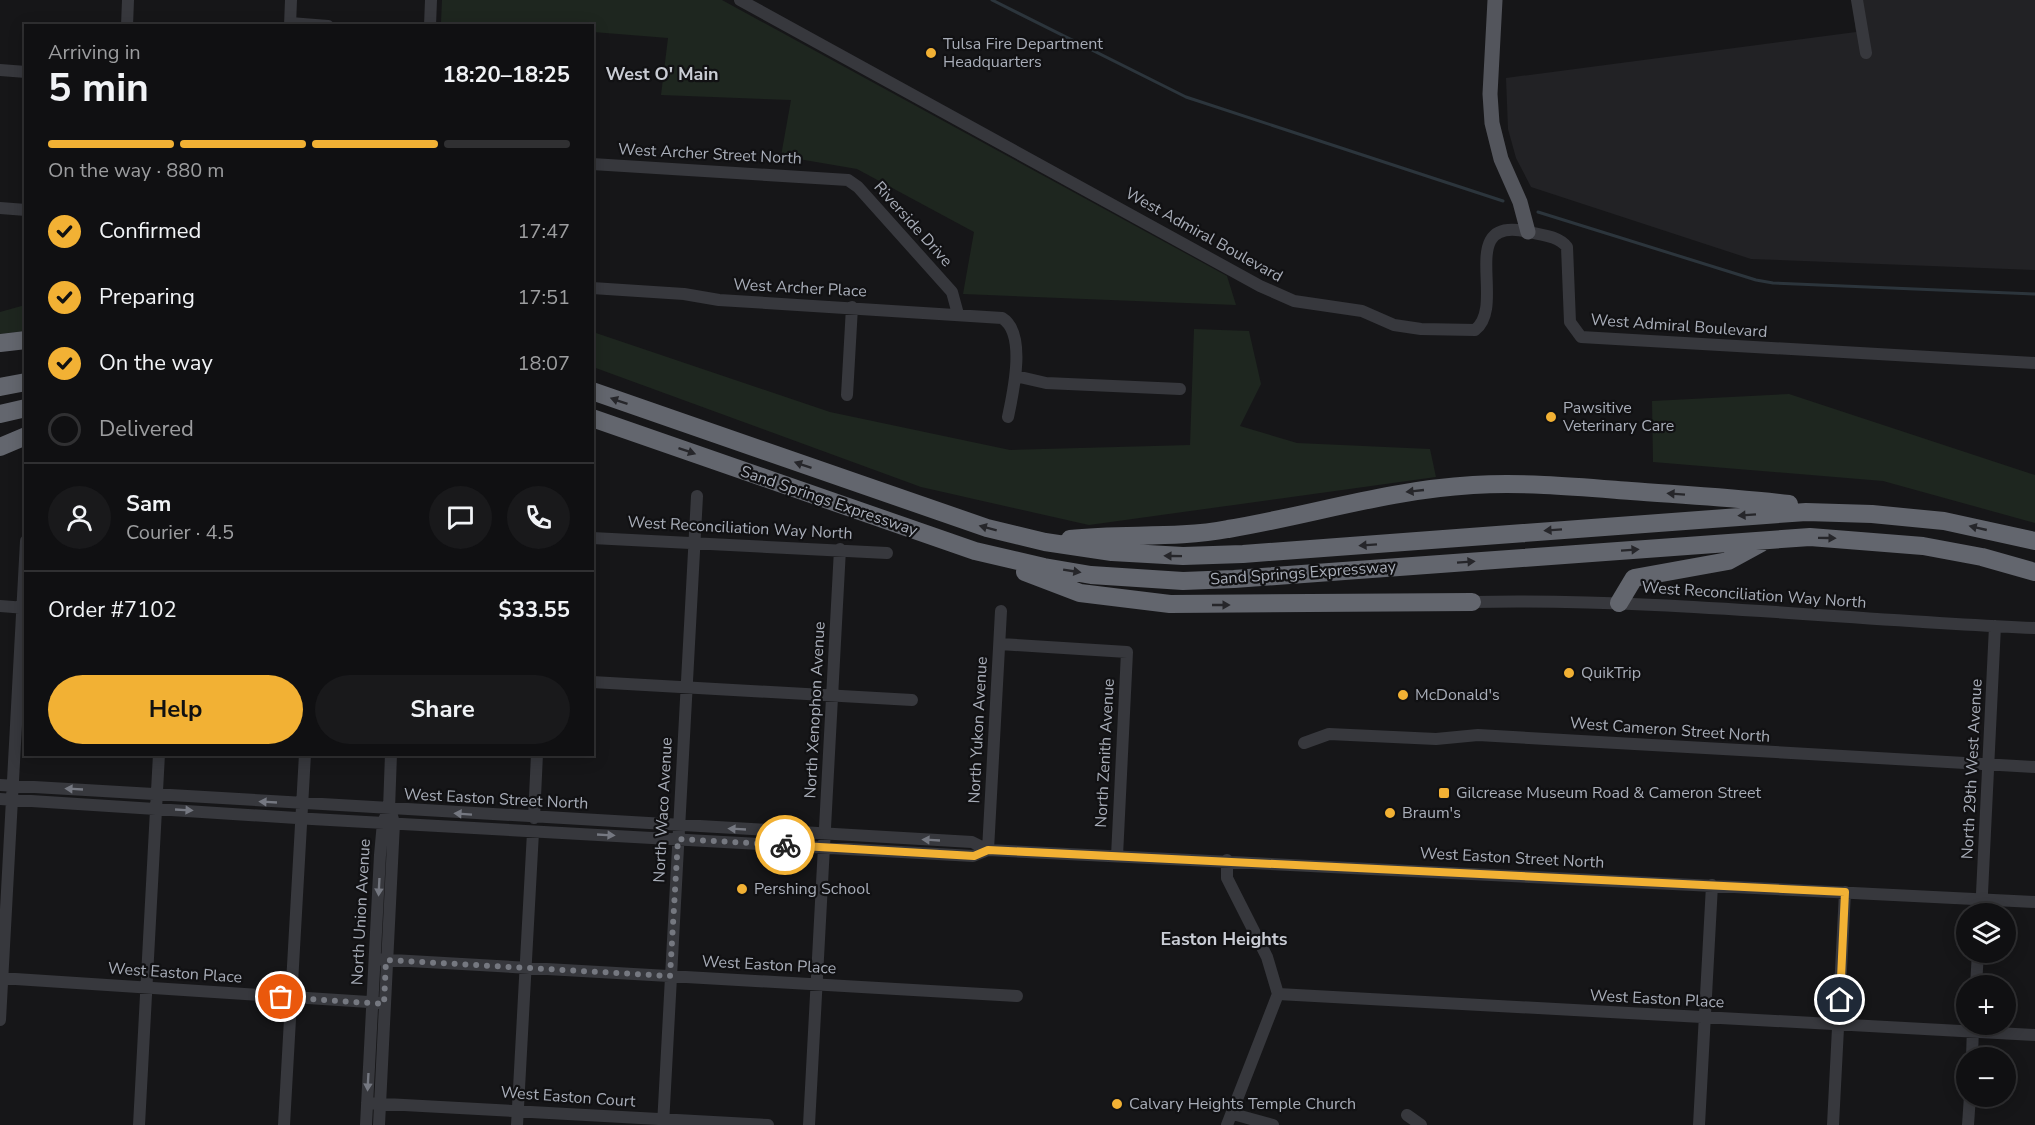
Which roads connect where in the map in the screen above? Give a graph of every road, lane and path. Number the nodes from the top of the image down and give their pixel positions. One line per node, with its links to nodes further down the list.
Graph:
1 (128, 0): 7 (street)
2 (291, 0): 8 (street)
3 (431, 0): 9 (street)
4 (740, 0): 17 (street, West Admiral Boulevard)
5 (1495, 0): 17 (main road)
6 (1857, 0): 10 (street)
7 (127, 24)
8 (290, 24)
9 (430, 24)
10 (1866, 53)
11 (0, 70): 12 (street)
12 (24, 72)
13 (594, 164): 14 (street, West Archer Street North)
14 (825, 177): 20 (street, Riverside Drive)
15 (0, 208): 16 (street)
16 (24, 210)
17 (1528, 232): 23 (street, West Admiral Boulevard)
18 (594, 288): 19 (street, West Archer Place)
19 (852, 307): 20 (street, West Archer Place); 29 (street)
20 (958, 314): 24 (street, West Archer Place)
21 (24, 340): 22 (highway)
22 (0, 343)
23 (2035, 363)
24 (1016, 376): 27 (street); 32 (street)
25 (24, 382): 26 (highway)
26 (0, 387)
27 (1180, 389)
28 (594, 392): 41 (highway, Sand Springs Expressway, one-way to 28)
29 (847, 395)
30 (24, 408): 31 (highway)
31 (0, 414)
32 (1008, 417)
33 (594, 419): 43 (highway, Sand Springs Expressway, one-way to 43)
34 (24, 437): 35 (highway)
35 (0, 447)
36 (696, 496): 42 (street, North Waco Avenue)
37 (1848, 512): 40 (highway, Sand Springs Expressway, one-way to 37); 41 (highway, Sand Springs Expressway, one-way to 41); 41 (highway, one-way to 41)
38 (594, 537): 42 (street, West Reconciliation Way North)
39 (1768, 539): 43 (highway, Sand Springs Expressway, one-way to 39); 46 (highway, Sand Springs Expressway, one-way to 46); 48 (highway)
40 (2035, 541)
41 (1045, 542)
42 (694, 543): 44 (street, West Reconciliation Way North); 56 (street, North Waco Avenue)
43 (953, 545): 47 (highway, one-way to 47)
44 (840, 549): 45 (street, West Reconciliation Way North); 57 (street, North Xenophon Avenue)
45 (887, 553)
46 (2035, 572)
47 (1464, 603): 48 (street, West Reconciliation Way North)
48 (1619, 603): 52 (street, West Reconciliation Way North)
49 (0, 606): 50 (street)
50 (24, 608): 66 (street)
51 (1001, 611): 54 (street, North Yukon Avenue)
52 (1995, 626): 53 (street, West Reconciliation Way North); 64 (street, North 29th West Avenue)
53 (2035, 628)
54 (1000, 644): 81 (street, North Yukon Avenue); 82 (street, North Zenith Avenue)
55 (594, 682): 56 (street)
56 (687, 687): 57 (street); 75 (street, North Waco Avenue)
57 (832, 696): 58 (street); 78 (street, North Xenophon Avenue)
58 (912, 700)
59 (1304, 743): 64 (street, West Cameron Street North)
60 (159, 756): 68 (street)
61 (305, 756): 69 (street)
62 (392, 756): 70 (street, North Union Avenue)
63 (537, 756): 71 (street)
64 (1988, 765): 65 (street, West Cameron Street North); 86 (street, North 29th West Avenue)
65 (2035, 767)
66 (6, 786): 67 (street); 68 (street, West Easton Street North, one-way to 66)
67 (6, 799): 68 (street, West Easton Street North); 92 (street)
68 (157, 802): 69 (street, West Easton Street North, one-way to 68); 72 (street, West Easton Street North, one-way to 72); 94 (street)
69 (302, 804): 70 (street, West Easton Street North); 72 (street)
70 (389, 809): 71 (street, West Easton Street North, one-way to 70); 74 (street, North Union Avenue)
71 (528, 818): 73 (street, West Easton Street North); 76 (street)
72 (301, 819): 74 (street, West Easton Street North); 97 (street)
73 (548, 819): 75 (street, West Easton Street North); 77 (street)
74 (389, 823): 76 (street, West Easton Street North); 89 (street, North Union Avenue)
75 (679, 826): 78 (street, West Easton Street North, one-way to 75); 79 (street, North Waco Avenue)
76 (527, 831): 77 (street, West Easton Street North); 90 (street)
77 (548, 832): 79 (street, West Easton Street North, one-way to 79)
78 (825, 834): 80 (street, North Xenophon Avenue); 81 (street, West Easton Street North, one-way to 78)
79 (678, 839): 80 (street, West Easton Street North); 91 (street, North Waco Avenue)
80 (824, 847): 81 (street, West Easton Street North); 93 (street, North Xenophon Avenue)
81 (988, 850): 82 (street, West Easton Street North)
82 (1117, 856): 83 (street, West Easton Street North)
83 (1227, 860): 84 (street, West Easton Street North); 95 (street)
84 (1712, 885): 85 (street, West Easton Street North); 99 (street)
85 (1845, 892): 86 (street, West Easton Street North); 101 (street)
86 (1982, 900): 87 (street, West Easton Street North); 88 (street, North 29th West Avenue)
87 (2035, 902)
88 (1982, 903)
89 (381, 959): 90 (street, West Easton Place); 98 (street, North Union Avenue)
90 (526, 968): 91 (street, West Easton Place); 108 (street)
91 (670, 976): 93 (street, West Easton Place); 111 (street, North Waco Avenue)
92 (1, 978): 94 (street, West Easton Place); 100 (street)
93 (817, 985): 96 (street, West Easton Place); 118 (street, North Xenophon Avenue)
94 (147, 988): 97 (street, West Easton Place); 112 (street)
95 (1278, 994): 99 (street, West Easton Place); 110 (street)
96 (1017, 996)
97 (292, 997): 98 (street, West Easton Place); 113 (street)
98 (378, 1003): 105 (street, North Union Avenue, one-way to 105); 106 (street, North Union Avenue)
99 (1704, 1018): 101 (street, West Easton Place); 121 (street)
100 (0, 1020)
101 (1839, 1026): 102 (street, West Easton Place); 122 (street)
102 (1956, 1028)
103 (2016, 1033): 104 (street, West Easton Place)
104 (2035, 1035)
105 (367, 1103): 106 (street, West Easton Court); 114 (street, North Union Avenue)
106 (380, 1104): 108 (street, West Easton Court); 115 (street, North Union Avenue)
107 (1969, 1107): 123 (street)
108 (518, 1110): 111 (street, West Easton Court); 116 (street)
109 (1407, 1115): 120 (street)
110 (1230, 1119): 119 (street)
111 (664, 1122): 117 (street, West Easton Court)
112 (139, 1125)
113 (284, 1125)
114 (366, 1125)
115 (379, 1125)
116 (517, 1125)
117 (768, 1125)
118 (809, 1125)
119 (1273, 1125)
120 (1421, 1125)
121 (1699, 1125)
122 (1833, 1125)
123 (1968, 1125)

